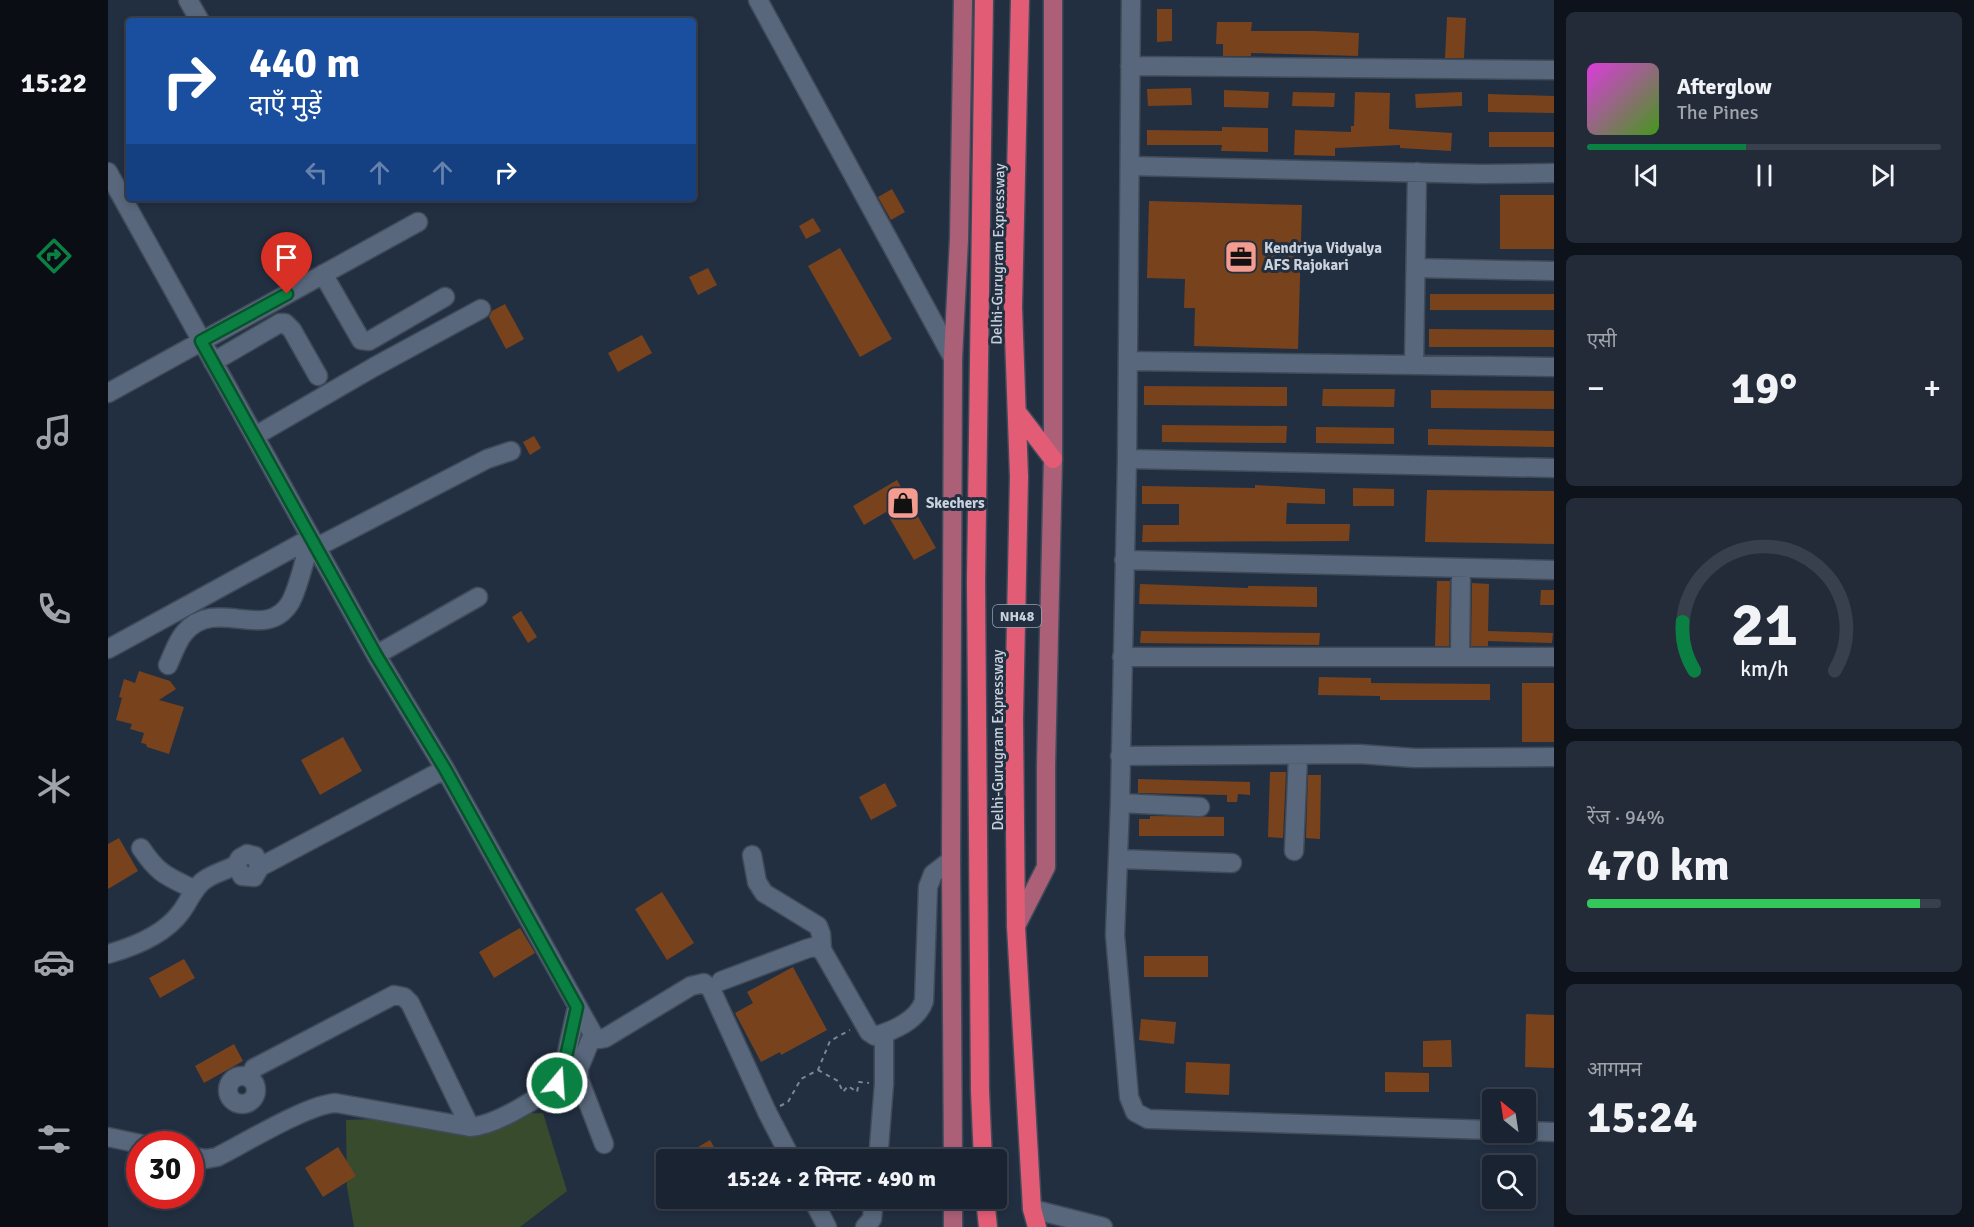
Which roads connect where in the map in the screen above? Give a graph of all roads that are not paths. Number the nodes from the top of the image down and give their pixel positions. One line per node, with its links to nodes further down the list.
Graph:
1 (188, 0): 8 (street)
2 (758, 0): 22 (street)
3 (963, 0): 22 (main road)
4 (984, 0): 77 (highway, Delhi-Gurugram Expressway / NH48)
5 (1020, 0): 29 (highway, Delhi-Gurugram Expressway / NH48)
6 (1053, 0): 32 (main road)
7 (1131, 0): 9 (street)
8 (198, 18)
9 (1131, 66): 10 (street); 11 (street)
10 (1554, 70)
11 (1130, 166): 13 (street); 23 (street)
12 (108, 172): 21 (street)
13 (1417, 172): 14 (street); 16 (street)
14 (1554, 173)
15 (418, 222): 18 (street)
16 (1416, 268): 17 (street); 25 (street)
17 (1554, 271)
18 (323, 274): 19 (street); 21 (street)
19 (445, 297)
20 (481, 309): 30 (street)
21 (201, 341): 24 (street); 28 (street)
22 (953, 358): 56 (main road)
23 (1128, 361): 25 (street); 33 (street)
24 (213, 362): 27 (street); 30 (street)
25 (1414, 365): 26 (street)
26 (1554, 367)
27 (318, 376)
28 (108, 393)
29 (1017, 412): 32 (highway); 59 (highway, Delhi-Gurugram Expressway / NH48)
30 (255, 436): 35 (street)
31 (511, 451): 35 (street)
32 (1053, 459): 59 (main road)
33 (1127, 459): 34 (street); 36 (street)
34 (1554, 468)
35 (314, 543): 40 (street); 41 (street); 45 (street)
36 (1124, 560): 37 (street); 42 (street)
37 (1461, 568): 38 (street); 43 (street)
38 (1554, 570)
39 (478, 597): 41 (street)
40 (108, 649)
41 (376, 655): 49 (street)
42 (1122, 657): 43 (street); 46 (street)
43 (1460, 657): 44 (street)
44 (1554, 657)
45 (168, 664)
46 (1119, 756): 47 (street); 50 (street)
47 (1298, 756): 48 (street); 53 (street)
48 (1554, 758)
49 (445, 769): 58 (street); 63 (street)
50 (1120, 803): 51 (street); 55 (street)
51 (1200, 807)
52 (141, 848): 58 (street)
53 (1294, 850)
54 (752, 855): 60 (street)
55 (1118, 859): 57 (street); 68 (street)
56 (951, 860): 65 (street); 76 (main road)
57 (1232, 863)
58 (195, 890): 61 (street)
59 (1016, 926): 83 (highway, Delhi-Gurugram Expressway / NH48)
60 (822, 950): 62 (street); 65 (street)
61 (108, 954)
62 (721, 981)
63 (577, 1007): 64 (street); 67 (street)
64 (593, 1034): 73 (street); 74 (street)
65 (884, 1034): 75 (street)
66 (249, 1078): 67 (street)
67 (470, 1127): 78 (street)
68 (1482, 1130)
69 (1536, 1131): 70 (street)
70 (1554, 1132)
71 (108, 1137): 72 (street)
72 (126, 1141)
73 (604, 1144)
74 (786, 1149)
75 (879, 1149)
76 (953, 1149)
77 (983, 1149)
78 (204, 1159)
79 (818, 1209): 84 (street)
80 (873, 1209): 85 (street)
81 (953, 1209): 86 (main road)
82 (986, 1209): 87 (highway)
83 (1034, 1218): 88 (street)
84 (827, 1227)
85 (865, 1227)
86 (953, 1227)
87 (988, 1227)
88 (1103, 1227)

